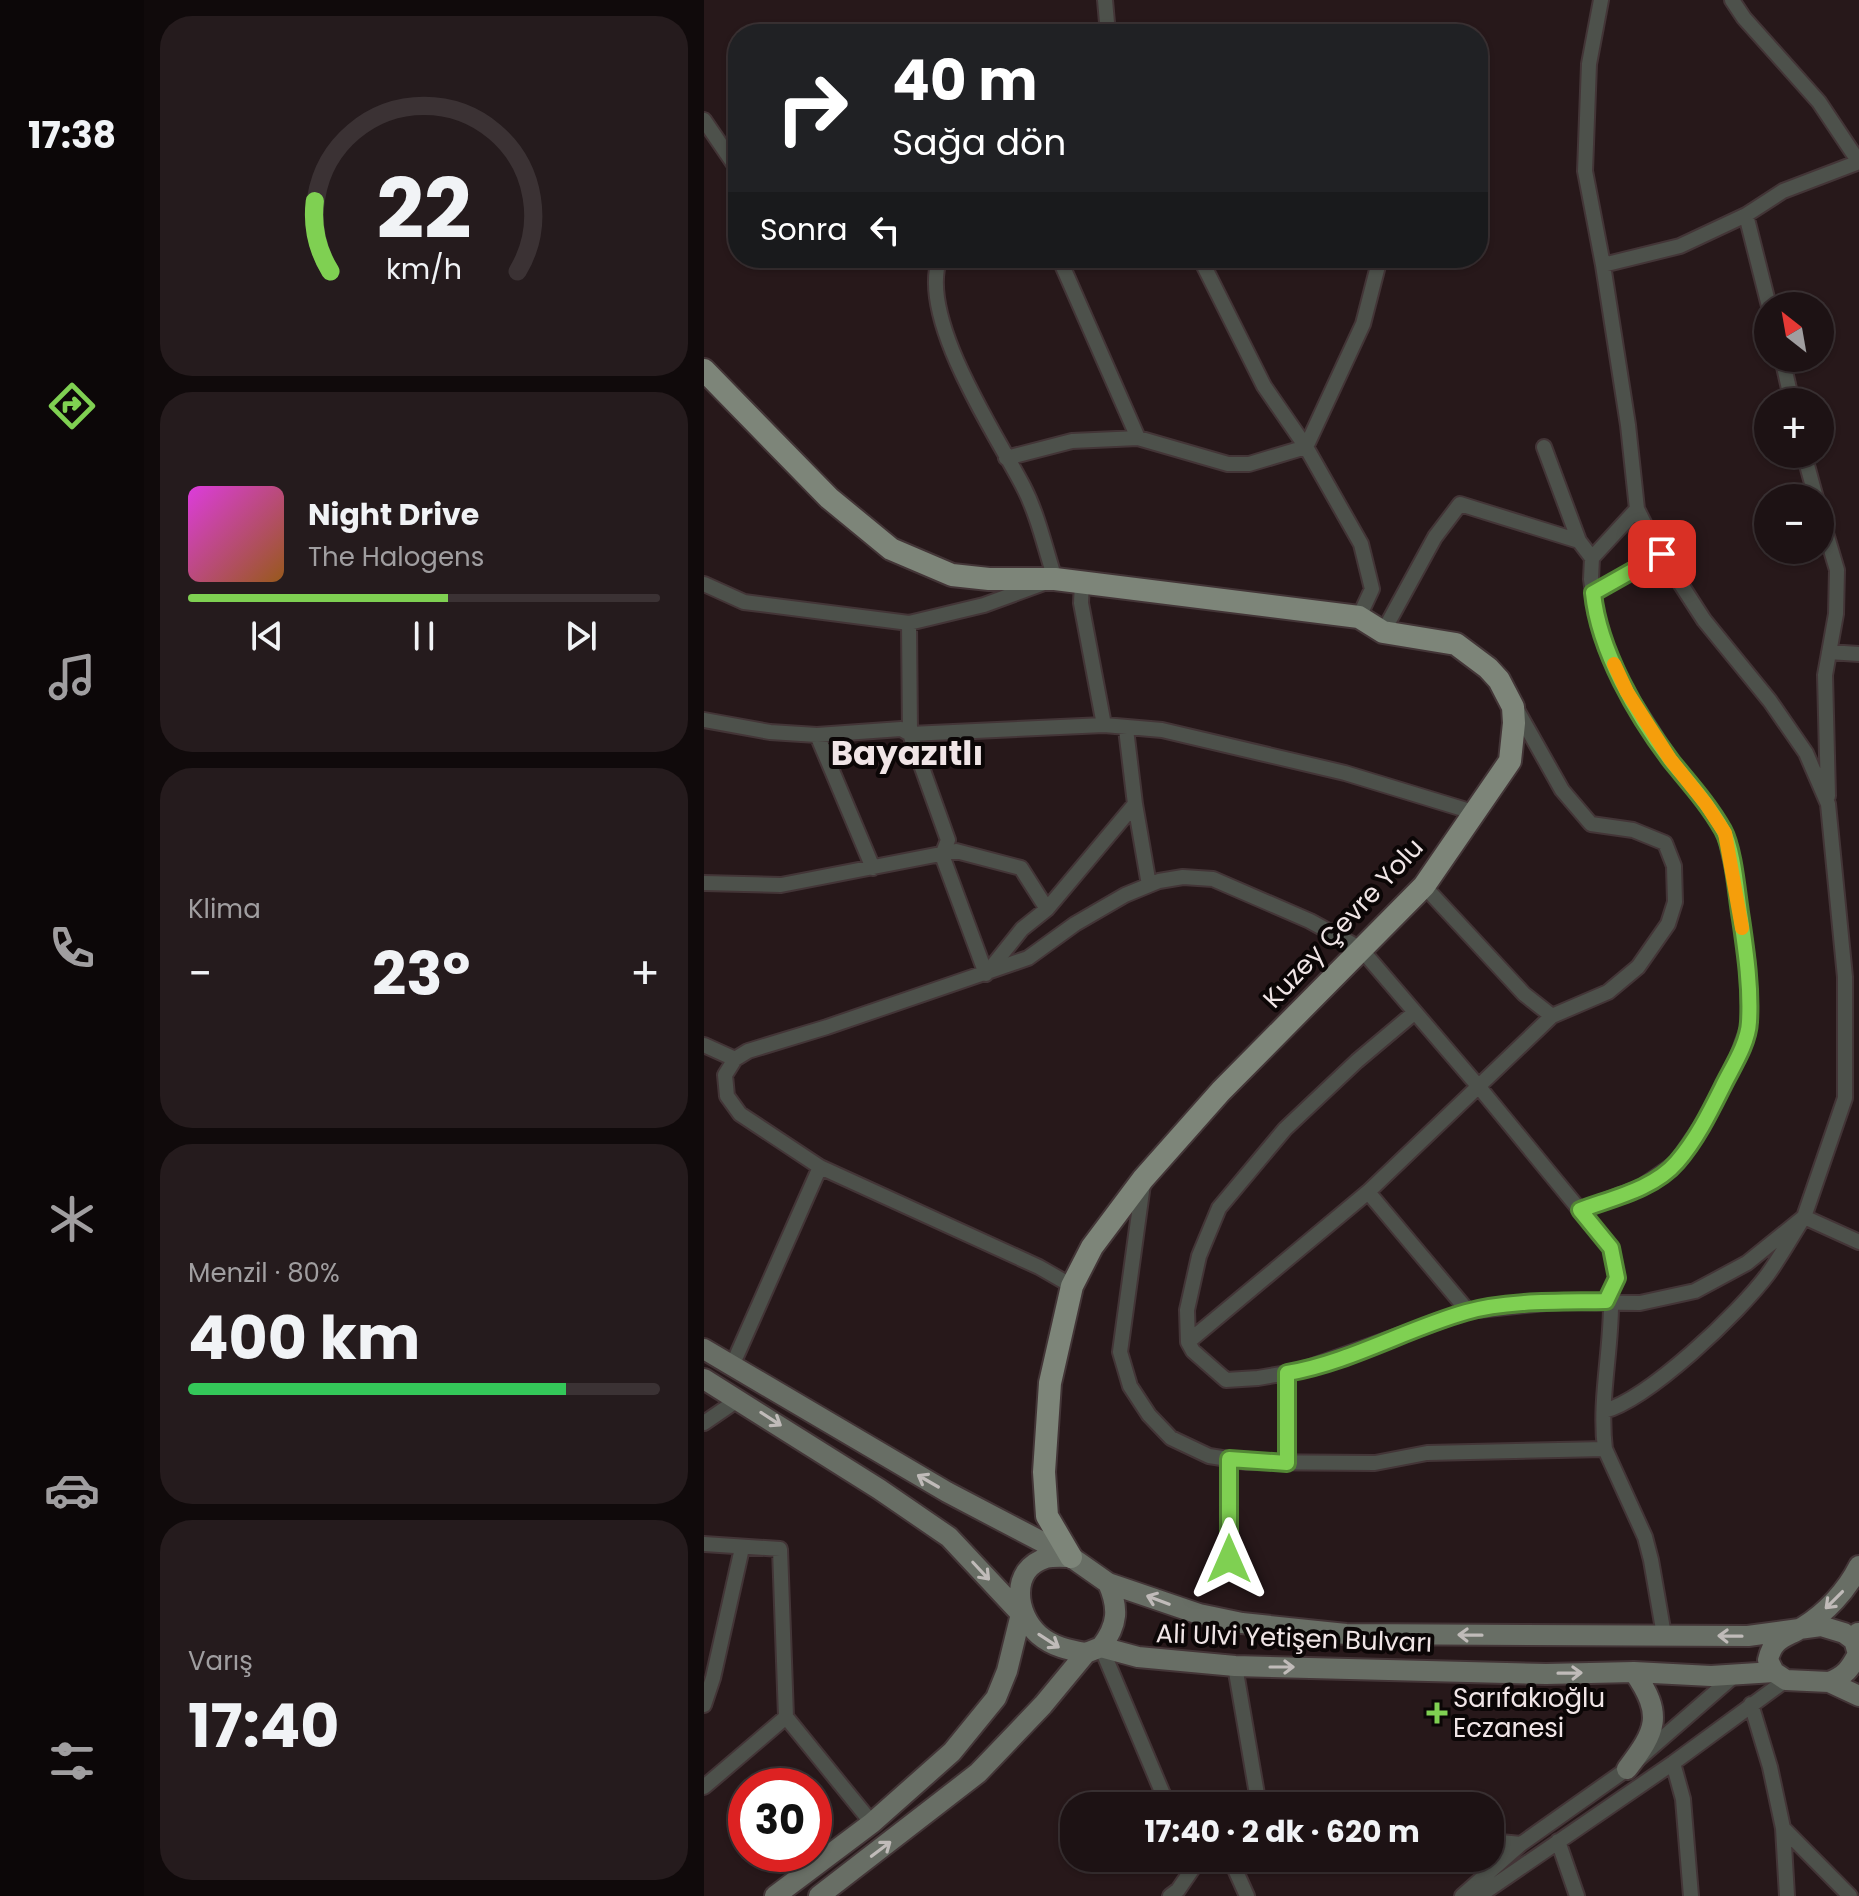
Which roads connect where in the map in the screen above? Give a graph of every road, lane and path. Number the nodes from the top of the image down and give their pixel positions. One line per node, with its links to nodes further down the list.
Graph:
1 (1105, 0): 4 (street)
2 (1601, 0): 9 (street)
3 (1732, 0): 7 (street)
4 (1107, 24)
5 (704, 120): 6 (street)
6 (728, 155)
7 (1859, 162): 8 (street)
8 (1746, 215): 9 (street); 14 (street)
9 (1603, 265): 20 (street)
10 (938, 268): 19 (street)
11 (1063, 268): 16 (street)
12 (1205, 268): 17 (street)
13 (1377, 268): 17 (street)
14 (1765, 292)
15 (704, 370): 25 (main road)
16 (1138, 438): 17 (street); 19 (street)
17 (1306, 447): 29 (street)
18 (1544, 447): 21 (street)
19 (1006, 458): 25 (street)
20 (1637, 509): 22 (street); 23 (street)
21 (1579, 541): 23 (street); 31 (street)
22 (1662, 554): 28 (street); 41 (street)
23 (1592, 558): 28 (street)
24 (1834, 560): 32 (street)
25 (1055, 579): 26 (main road); 30 (street)
26 (1082, 582): 29 (main road); 36 (street)
27 (704, 584): 30 (street)
28 (1593, 593): 61 (street)
29 (1359, 617): 31 (main road)
30 (909, 623): 38 (street)
31 (1383, 632): 34 (main road)
32 (1829, 652): 33 (street); 41 (street)
33 (1859, 654)
34 (1508, 694): 42 (main road, Kuzey Çevre Yolu); 53 (street)
35 (704, 720): 39 (street)
36 (1104, 725): 37 (street); 38 (street)
37 (1126, 729): 40 (street); 42 (street)
38 (910, 734): 39 (street); 43 (street)
39 (817, 735): 44 (street)
40 (1135, 804): 46 (street); 48 (street)
41 (1828, 804): 51 (street)
42 (1473, 812): 47 (main road, Kuzey Çevre Yolu)
43 (942, 855): 44 (street); 48 (street); 50 (street)
44 (873, 868): 45 (street)
45 (704, 883)
46 (1149, 885): 49 (street); 50 (street)
47 (1424, 886): 49 (main road, Kuzey Çevre Yolu); 53 (street)
48 (1047, 909): 50 (street)
49 (1361, 949): 52 (street); 59 (main road, Kuzey Çevre Yolu)
50 (986, 974): 56 (street)
51 (1852, 998): 54 (street)
52 (1414, 1013): 57 (street); 67 (street)
53 (1552, 1016): 57 (street)
54 (1852, 1037): 62 (street)
55 (704, 1045): 56 (street)
56 (735, 1059): 58 (street)
57 (1479, 1087): 60 (street); 61 (street)
58 (820, 1167): 64 (street); 69 (street)
59 (1143, 1179): 64 (main road, Kuzey Çevre Yolu); 76 (street)
60 (1368, 1192): 66 (street); 67 (street)
61 (1580, 1210): 65 (street)
62 (1804, 1217): 63 (street); 65 (street); 73 (street)
63 (1859, 1242)
64 (1072, 1286): 80 (main road, Kuzey Çevre Yolu)
65 (1606, 1301): 66 (street); 73 (street)
66 (1468, 1311): 70 (street)
67 (1188, 1342): 70 (street)
68 (704, 1349): 69 (main road)
69 (732, 1366): 80 (main road, one-way to 69)
70 (1287, 1373): 77 (street)
71 (704, 1379): 72 (main road)
72 (739, 1399): 74 (street); 84 (main road, one-way to 84)
73 (1604, 1411): 75 (street)
74 (704, 1423)
75 (1605, 1449): 77 (street); 86 (street)
76 (1229, 1459): 77 (street); 81 (street)
77 (1287, 1463)
78 (704, 1544): 79 (street)
79 (742, 1548): 96 (street); 97 (street)
80 (1071, 1557): 83 (main road); 84 (main road)
81 (1229, 1559)
82 (1859, 1566): 85 (main road, one-way to 85)
83 (1108, 1583): 86 (main road, one-way to 83); 88 (main road)
84 (1021, 1614): 88 (main road, one-way to 88); 103 (main road)
85 (1802, 1628): 86 (main road, one-way to 86); 87 (main road); 92 (main road)
86 (1664, 1635)
87 (1857, 1639): 93 (main road)
88 (1094, 1650): 89 (main road, Ali Ulvi Yetişen Bulvarı); 101 (street); 112 (main road, one-way to 88)
89 (1235, 1666): 90 (main road, Ali Ulvi Yetişen Bulvarı, one-way to 90); 102 (street)
90 (1634, 1672): 91 (main road, Ali Ulvi Yetişen Bulvarı); 99 (main road)
91 (1735, 1675): 92 (main road, Ali Ulvi Yetişen Bulvarı); 99 (street)
92 (1780, 1676): 93 (main road, Ali Ulvi Yetişen Bulvarı); 95 (street)
93 (1829, 1682): 94 (main road, Ali Ulvi Yetişen Bulvarı)
94 (1859, 1696)
95 (1751, 1704): 98 (street); 104 (street)
96 (704, 1705)
97 (786, 1717): 100 (street); 103 (street)
98 (1673, 1763): 105 (street); 117 (street)
99 (1627, 1769): 107 (street)
100 (704, 1787)
101 (1161, 1792)
102 (1257, 1792)
103 (872, 1823): 111 (main road)
104 (1783, 1828): 118 (street); 119 (street)
105 (1558, 1841): 115 (street); 116 (street)
106 (1504, 1842): 107 (street)
107 (1521, 1844): 114 (street)
108 (1190, 1872): 110 (street)
109 (1236, 1872): 113 (street)
110 (1174, 1894)
111 (775, 1896)
112 (819, 1896)
113 (1247, 1896)
114 (1462, 1896)
115 (1479, 1896)
116 (1577, 1896)
117 (1691, 1896)
118 (1787, 1896)
119 (1850, 1896)

